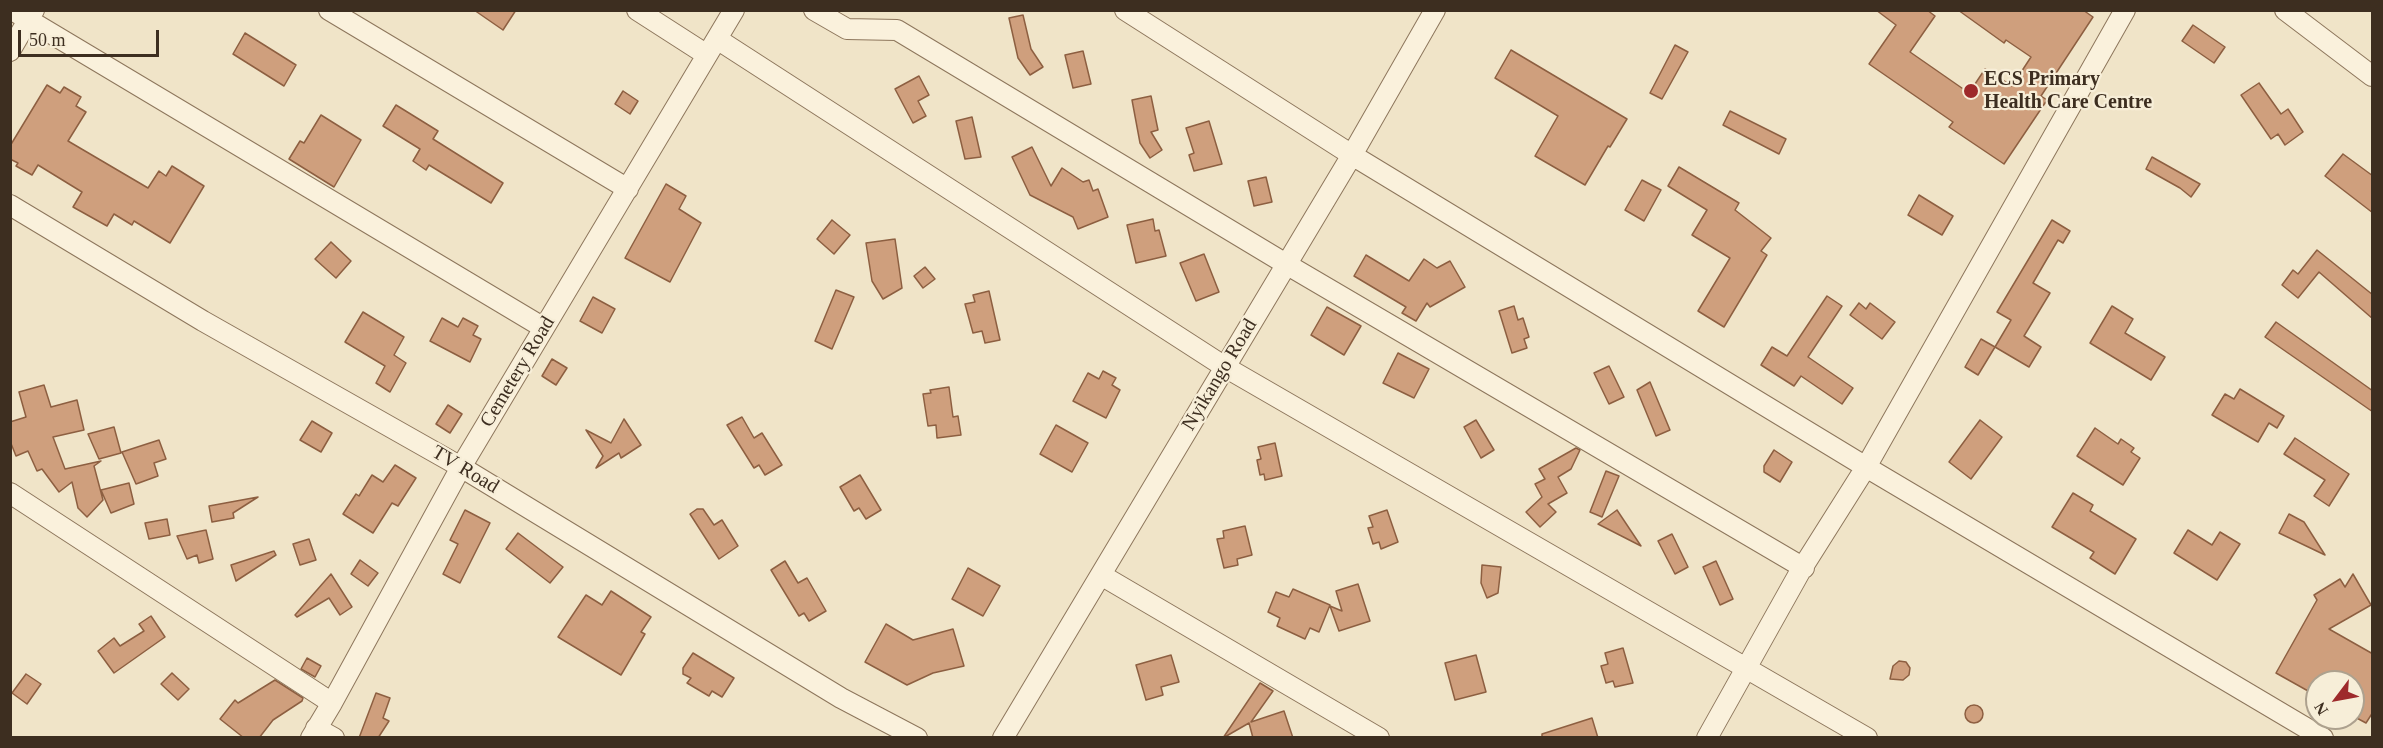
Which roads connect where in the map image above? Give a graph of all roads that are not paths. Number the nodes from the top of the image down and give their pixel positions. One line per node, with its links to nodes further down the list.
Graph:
1 (637, 10): 10 (street)
2 (734, 10): 10 (street, Cemetery Road)
3 (814, 10): 16 (street)
4 (1125, 10): 13 (street)
5 (1435, 10): 13 (street, Nyikango Road)
6 (2125, 10): 20 (street)
7 (2284, 10): 12 (street)
8 (330, 11): 14 (street)
9 (25, 14): 11 (street); 17 (street)
10 (712, 47): 14 (street, Cemetery Road); 18 (street)
11 (10, 51)
12 (2373, 76)
13 (1352, 155): 16 (street, Nyikango Road); 20 (street)
14 (628, 189): 17 (street, Cemetery Road)
15 (10, 205): 19 (street, TV Road)
16 (1286, 264): 18 (street, Nyikango Road); 22 (street)
17 (544, 328): 19 (street, Cemetery Road)
18 (1225, 367): 23 (street, Nyikango Road); 24 (street)
19 (461, 467): 25 (street, Cemetery Road); 28 (street, TV Road)
20 (1866, 467): 22 (street); 33 (street)
21 (10, 493): 25 (street)
22 (1804, 568): 24 (street)
23 (1101, 575): 29 (street, Nyikango Road); 30 (street)
24 (1747, 667): 31 (street); 32 (street)
25 (332, 703): 26 (street, Cemetery Road)
26 (313, 733): 27 (street)
27 (334, 738)
28 (917, 738)
29 (1003, 738)
30 (1379, 738)
31 (1707, 738)
32 (1867, 738)
33 (2323, 738)

